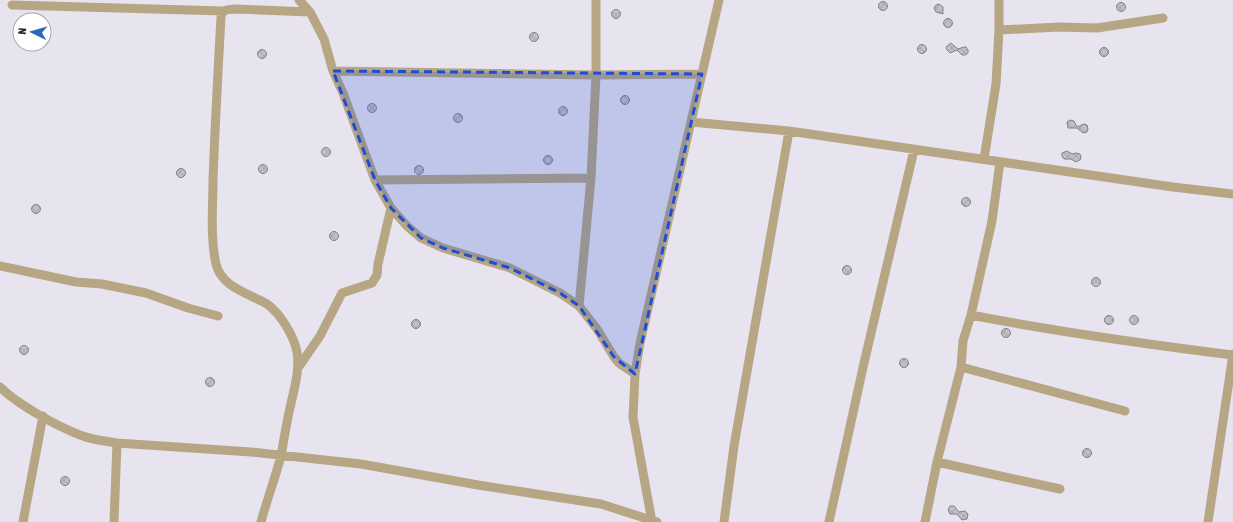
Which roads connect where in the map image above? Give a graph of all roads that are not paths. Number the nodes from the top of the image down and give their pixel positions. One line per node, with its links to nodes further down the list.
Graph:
1 (298, 0): 7 (street)
2 (596, 0): 12 (street)
3 (719, 0): 11 (street)
4 (999, 0): 9 (street)
5 (12, 4): 6 (street)
6 (224, 11): 7 (street); 28 (street)
7 (310, 12): 10 (street)
8 (1163, 18): 9 (street)
9 (999, 30): 16 (street)
10 (333, 71): 12 (street); 19 (street)
11 (702, 74): 12 (street); 13 (street)
12 (596, 75): 18 (street)
13 (691, 122): 14 (street); 29 (street)
14 (789, 131): 15 (street); 41 (street)
15 (914, 150): 16 (street); 42 (street)
16 (984, 159): 17 (street)
17 (1000, 162): 20 (street); 24 (street)
18 (591, 178): 19 (street); 23 (street)
19 (376, 180): 21 (street)
20 (1233, 194)
21 (391, 208): 23 (street); 28 (street)
22 (0, 266): 25 (street)
23 (579, 306): 29 (street)
24 (972, 315): 26 (street); 27 (street)
25 (218, 316)
26 (1233, 355): 44 (street)
27 (961, 367): 31 (street); 35 (street)
28 (298, 368): 34 (street)
29 (635, 374): 37 (street)
30 (1, 390): 32 (street)
31 (1125, 411)
32 (43, 416): 33 (street); 38 (street)
33 (117, 443): 34 (street); 39 (street)
34 (281, 455): 37 (street); 40 (street)
35 (937, 462): 36 (street); 43 (street)
36 (1060, 489)
37 (654, 521)
38 (23, 522)
39 (114, 522)
40 (260, 522)
41 (724, 522)
42 (829, 522)
43 (925, 522)
44 (1208, 522)

